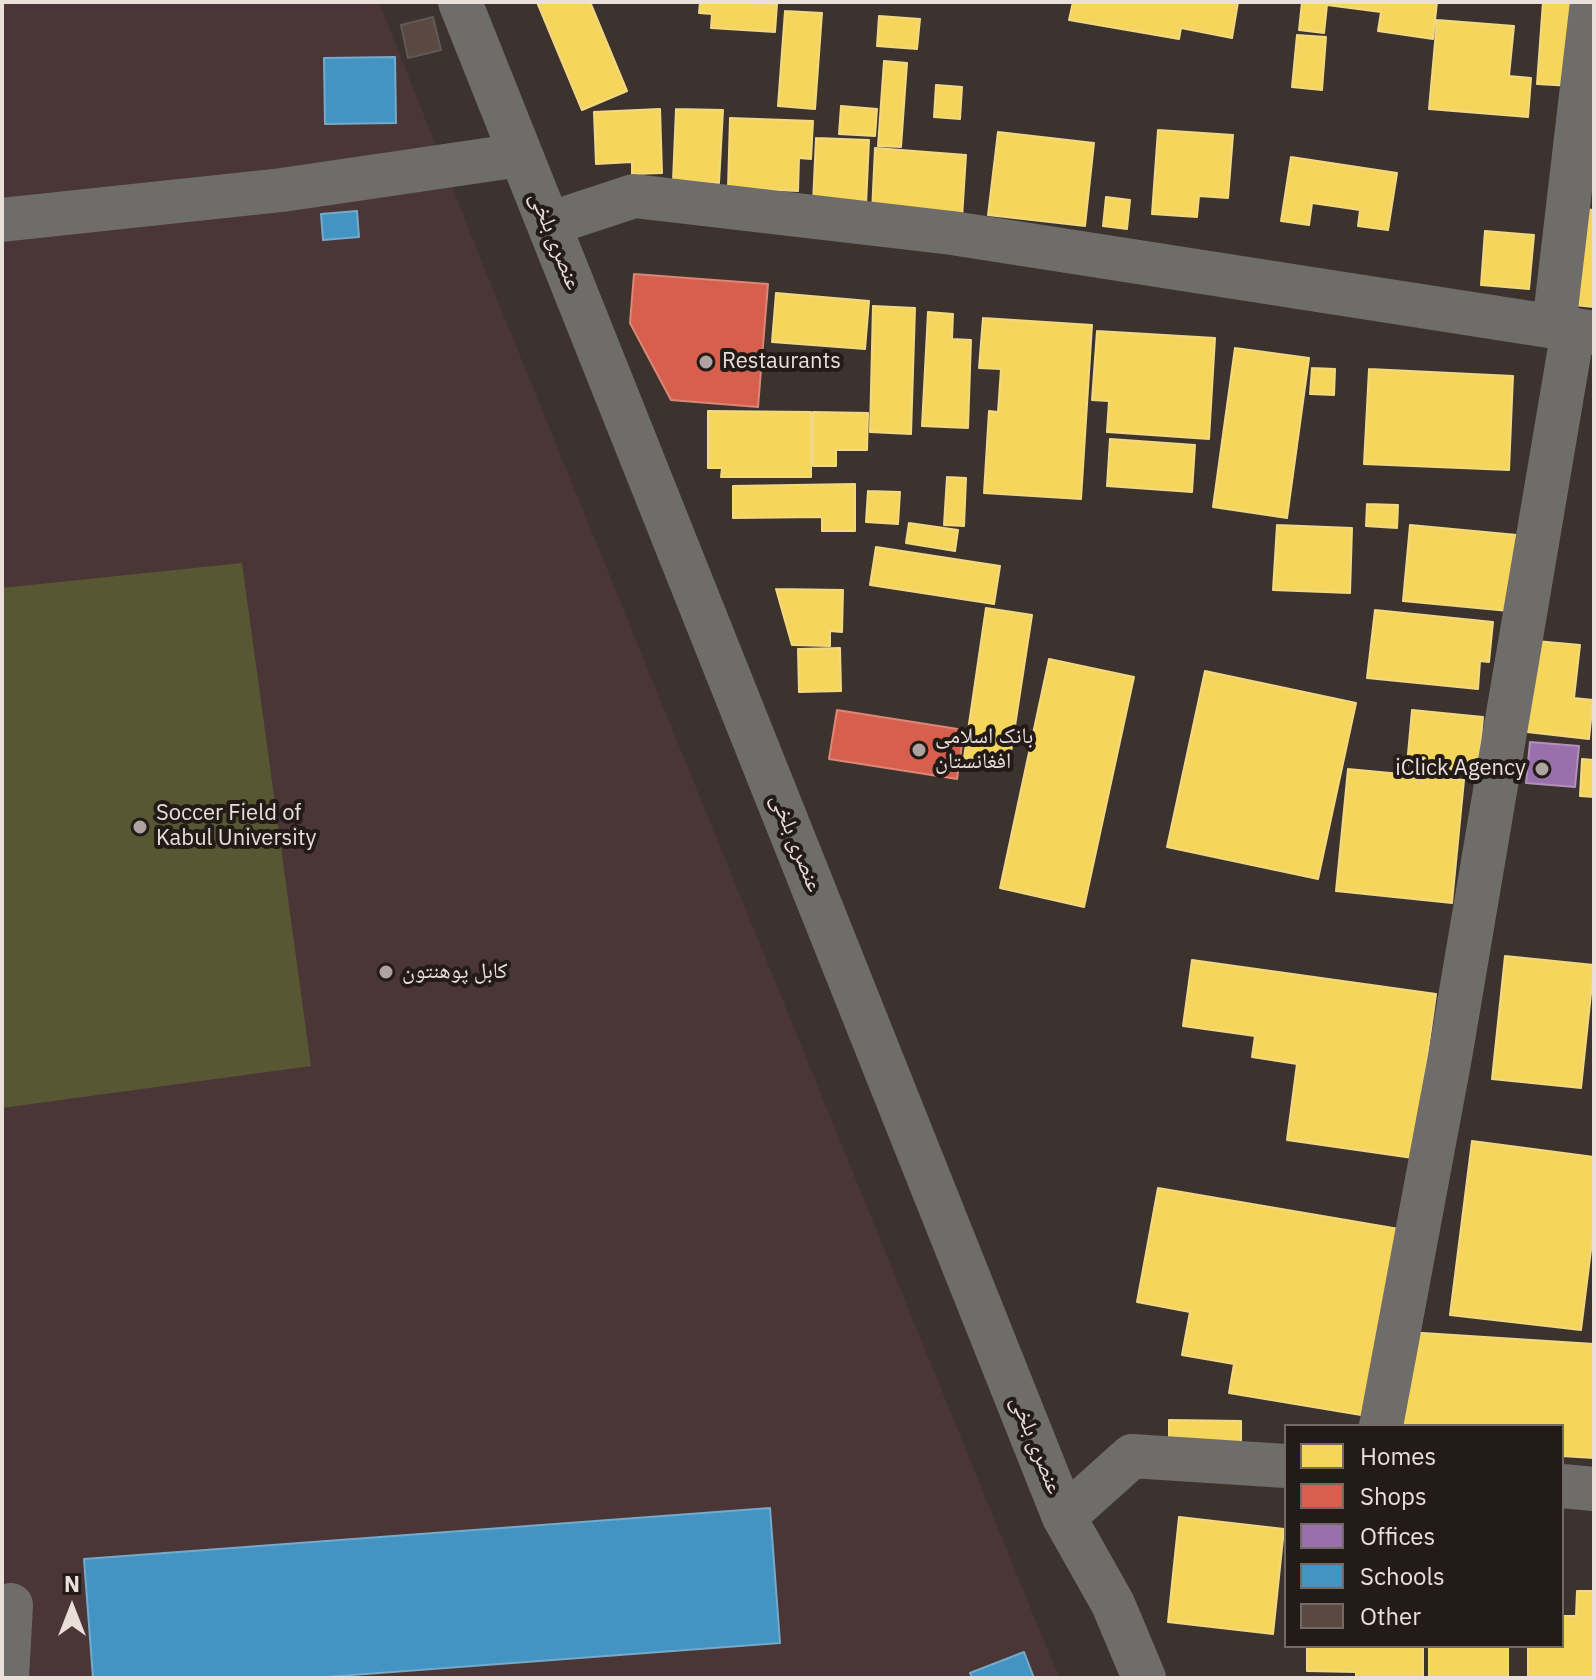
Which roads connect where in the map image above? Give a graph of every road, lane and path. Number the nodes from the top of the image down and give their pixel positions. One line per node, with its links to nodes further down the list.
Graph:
1 (460, 2): 3 (street, عنصری بلخی)
2 (1592, 2): 6 (street)
3 (520, 155): 4 (street); 5 (street, عنصری بلخی)
4 (2, 220)
5 (549, 224): 6 (street); 11 (street, عنصری بلخی)
6 (1574, 330): 7 (street)
7 (1381, 1424)
8 (1284, 1466): 11 (street)
9 (1564, 1486): 10 (street)
10 (1594, 1489)
11 (1064, 1517): 14 (street, عنصری بلخی)
12 (11, 1605): 13 (street)
13 (7, 1678)
14 (1144, 1678)

